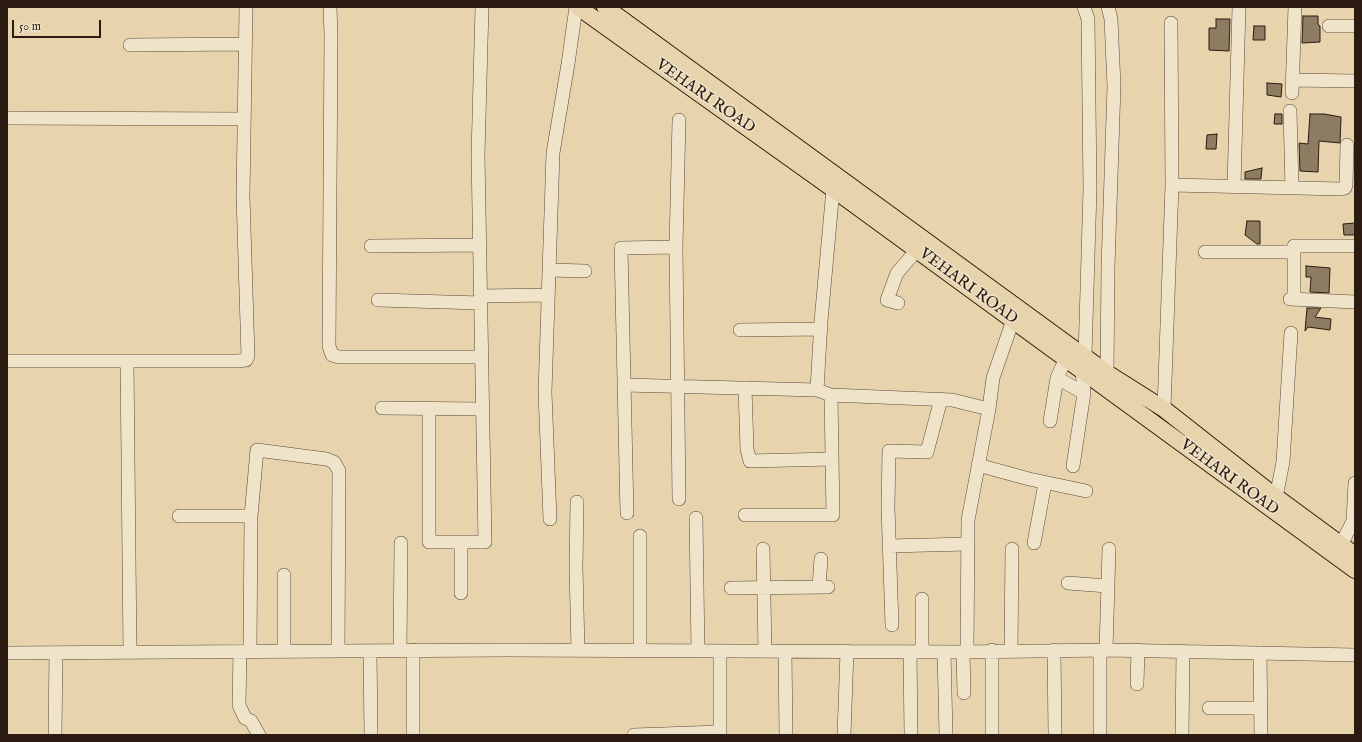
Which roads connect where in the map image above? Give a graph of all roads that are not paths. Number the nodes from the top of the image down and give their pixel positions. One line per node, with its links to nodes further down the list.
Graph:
1 (246, 7): 13 (street)
2 (330, 7): 47 (street)
3 (482, 7): 27 (street)
4 (577, 7): 23 (main road, VEHARI ROAD); 36 (street)
5 (605, 7): 51 (main road, VEHARI ROAD)
6 (1084, 7): 25 (street)
7 (1108, 7): 26 (street)
8 (1238, 7): 22 (street)
9 (1295, 7): 15 (street)
10 (1171, 23): 21 (street)
11 (1328, 26): 12 (street)
12 (1355, 26)
13 (245, 44): 14 (street); 18 (street)
14 (130, 45)
15 (1355, 81)
16 (1290, 111): 24 (street)
17 (7, 118): 18 (street)
18 (244, 119): 50 (street)
19 (679, 120): 30 (street)
20 (1347, 146): 24 (street)
21 (1172, 185): 22 (street); 64 (street)
22 (1234, 186): 24 (street)
23 (832, 188): 31 (main road, VEHARI ROAD); 44 (street)
24 (1292, 188)
25 (1088, 240): 26 (street); 34 (street)
26 (1109, 240): 35 (street)
27 (480, 245): 28 (street); 39 (street)
28 (371, 246)
29 (1355, 246): 33 (street)
30 (676, 247): 53 (street); 54 (street)
31 (917, 250): 42 (street); 43 (main road, VEHARI ROAD)
32 (1205, 252): 33 (street)
33 (1294, 252): 41 (street)
34 (1087, 267): 35 (street); 51 (street)
35 (1108, 267): 51 (street)
36 (549, 270): 37 (street); 38 (street)
37 (585, 270)
38 (548, 295): 39 (street); 80 (street)
39 (481, 299): 40 (street); 47 (street)
40 (378, 300)
41 (1355, 302)
42 (898, 303)
43 (1013, 320): 48 (main road, VEHARI ROAD); 63 (street)
44 (821, 329): 45 (street); 56 (street)
45 (740, 330)
46 (1291, 333): 72 (street)
47 (481, 357): 62 (street)
48 (1066, 358): 51 (main road, VEHARI ROAD); 52 (street)
49 (7, 361): 50 (street)
50 (127, 362): 118 (street)
51 (1092, 372): 57 (street); 64 (main road, VEHARI ROAD); 93 (main road, VEHARI ROAD)
52 (1056, 378): 57 (street); 65 (street)
53 (624, 385): 54 (street); 75 (street)
54 (678, 386): 55 (street); 73 (street)
55 (746, 388): 56 (street); 66 (street)
56 (817, 390): 58 (street)
57 (1084, 393): 68 (street)
58 (831, 395): 59 (street); 66 (street)
59 (941, 399): 63 (street); 87 (street)
60 (382, 408): 61 (street)
61 (429, 409): 62 (street); 82 (street)
62 (482, 409): 82 (street)
63 (989, 409): 67 (street)
64 (1164, 409): 72 (main road, VEHARI ROAD)
65 (1050, 421)
66 (832, 460): 76 (street)
67 (978, 465): 69 (street); 85 (street)
68 (1073, 466)
69 (1045, 483): 71 (street); 84 (street)
70 (1355, 483): 86 (street)
71 (1086, 491)
72 (1276, 497): 86 (main road, VEHARI ROAD)
73 (679, 499)
74 (577, 502): 103 (street)
75 (627, 513)
76 (745, 514)
77 (179, 516): 78 (street)
78 (251, 516): 110 (street); 119 (street)
79 (696, 518): 113 (street)
80 (550, 519)
81 (640, 536): 112 (street)
82 (461, 542): 99 (street)
83 (401, 543): 102 (street)
84 (1034, 543)
85 (968, 544): 87 (street); 124 (street)
86 (1342, 545): 91 (main road, VEHARI ROAD)
87 (889, 546): 101 (street)
88 (763, 548): 97 (street)
89 (1012, 549): 105 (street)
90 (1109, 549): 96 (street)
91 (1355, 555)
92 (820, 559): 97 (street)
93 (1355, 570)
94 (284, 575): 109 (street)
95 (1068, 583): 96 (street)
96 (1107, 586): 107 (street)
97 (764, 587): 98 (street); 115 (street)
98 (731, 588)
99 (461, 593)
100 (922, 599): 122 (street)
101 (892, 625)
102 (406, 650): 103 (street); 111 (street); 137 (street)
103 (578, 650): 112 (street)
104 (992, 650): 105 (street); 124 (street); 142 (street)
105 (1011, 650): 106 (street)
106 (1054, 650): 107 (street); 143 (street)
107 (1103, 650): 108 (street); 144 (street)
108 (1138, 650): 116 (street); 128 (street)
109 (284, 651): 110 (street); 119 (street)
110 (338, 651): 111 (street)
111 (370, 651): 136 (street)
112 (640, 651): 113 (street)
113 (698, 651): 114 (street)
114 (720, 651): 115 (street); 132 (street)
115 (765, 651): 120 (street)
116 (1183, 651): 126 (street); 145 (street)
117 (56, 652): 118 (street); 125 (street); 134 (street)
118 (130, 652): 119 (street)
119 (245, 652): 135 (street)
120 (785, 652): 121 (street); 139 (street)
121 (847, 652): 122 (street); 140 (street)
122 (916, 652): 123 (street); 141 (street)
123 (944, 652): 124 (street); 133 (street)
124 (965, 652): 129 (street)
125 (7, 653)
126 (1260, 653): 127 (street); 131 (street)
127 (1355, 655)
128 (1137, 684)
129 (964, 693)
130 (1210, 708): 131 (street)
131 (1260, 708): 146 (street)
132 (720, 734): 138 (street)
133 (946, 734)
134 (55, 735)
135 (258, 735)
136 (371, 735)
137 (412, 735)
138 (634, 735)
139 (786, 735)
140 (844, 735)
141 (911, 735)
142 (992, 735)
143 (1055, 735)
144 (1100, 735)
145 (1182, 735)
146 (1261, 735)

